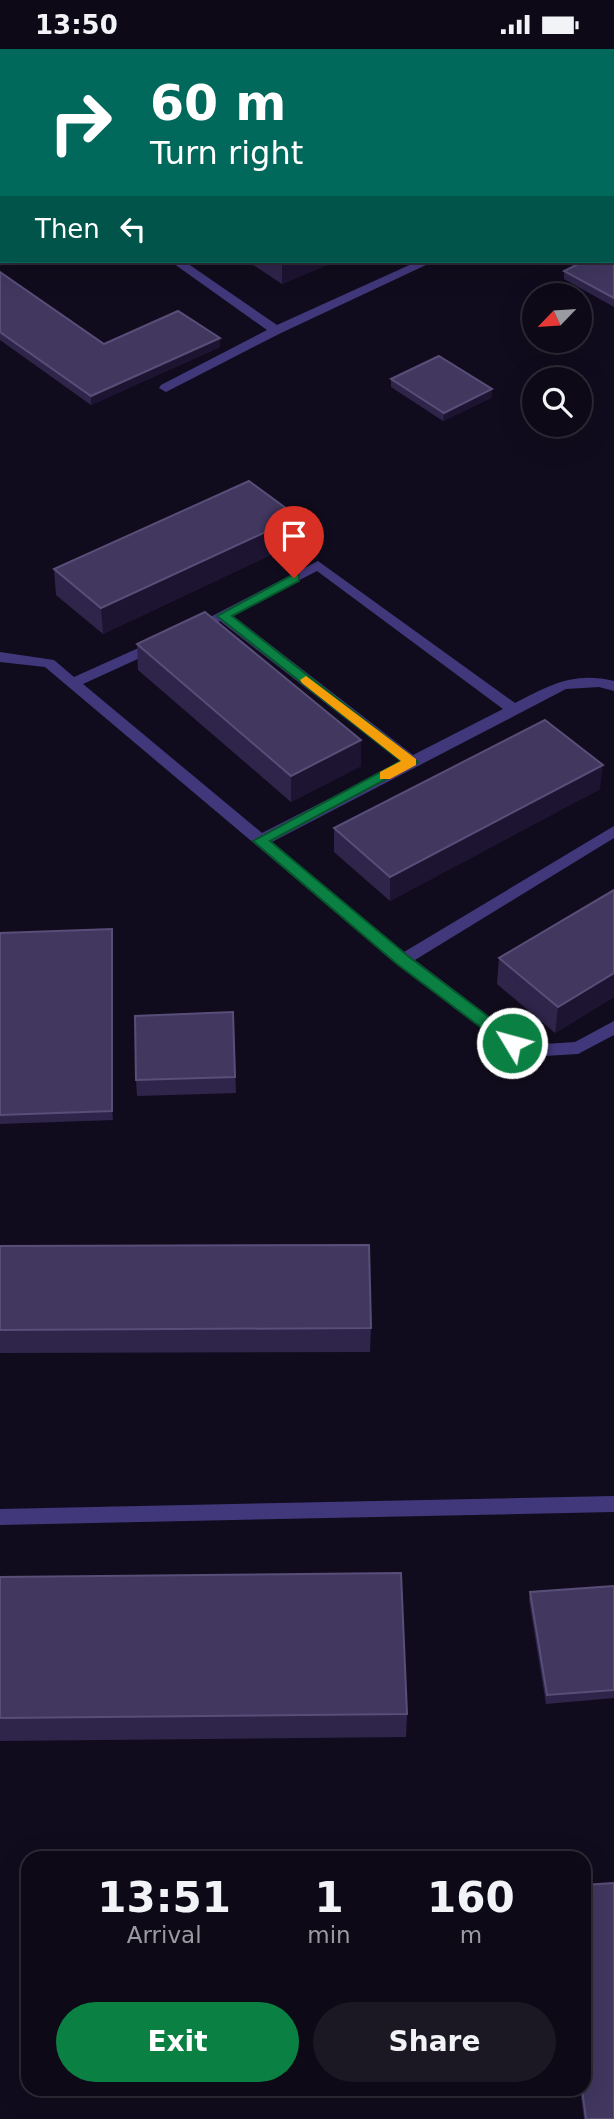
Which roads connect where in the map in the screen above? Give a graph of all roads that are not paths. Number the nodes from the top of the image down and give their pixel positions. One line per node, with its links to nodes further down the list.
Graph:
1 (179, 263): 3 (street)
2 (420, 265): 3 (street)
3 (276, 330): 4 (street)
4 (166, 388)
5 (223, 616): 7 (street); 9 (street); 10 (street)
6 (0, 657): 7 (street)
7 (73, 683): 12 (street)
8 (614, 686): 9 (street)
9 (514, 709): 10 (street)
10 (411, 762): 12 (street)
11 (614, 831): 13 (street)
12 (260, 841): 13 (street)
13 (403, 960): 14 (street)
14 (614, 1027)
15 (614, 1504): 16 (street)
16 (0, 1517)

